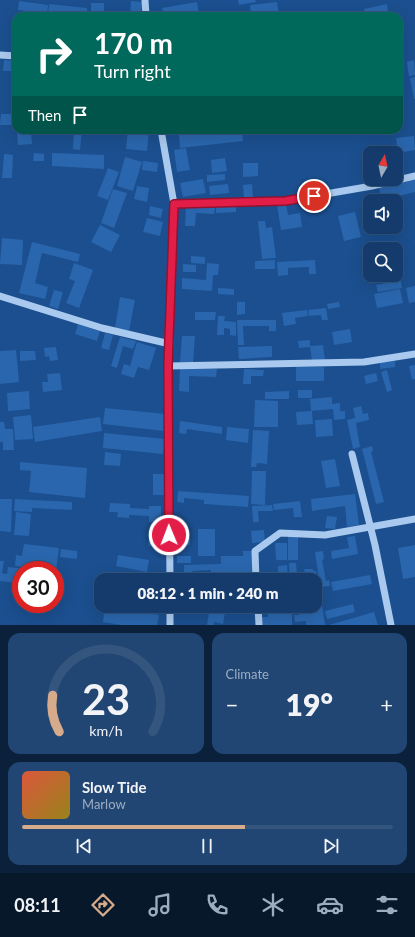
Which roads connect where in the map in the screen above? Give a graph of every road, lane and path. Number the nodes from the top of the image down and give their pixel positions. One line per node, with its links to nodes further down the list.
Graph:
1 (145, 0): 2 (street)
2 (146, 12)
3 (0, 55): 4 (street)
4 (12, 56)
5 (162, 134): 7 (street)
6 (415, 176): 7 (street)
7 (174, 204): 9 (street)
8 (0, 296): 9 (street)
9 (170, 344): 11 (street)
10 (415, 354): 11 (street)
11 (168, 366): 15 (street)
12 (352, 454): 14 (street)
13 (415, 519): 14 (street)
14 (370, 527): 16 (street); 21 (street)
15 (170, 573)
16 (256, 573)
17 (170, 613): 19 (street)
18 (258, 613): 20 (street)
19 (170, 625)
20 (259, 625)
21 (391, 625)

